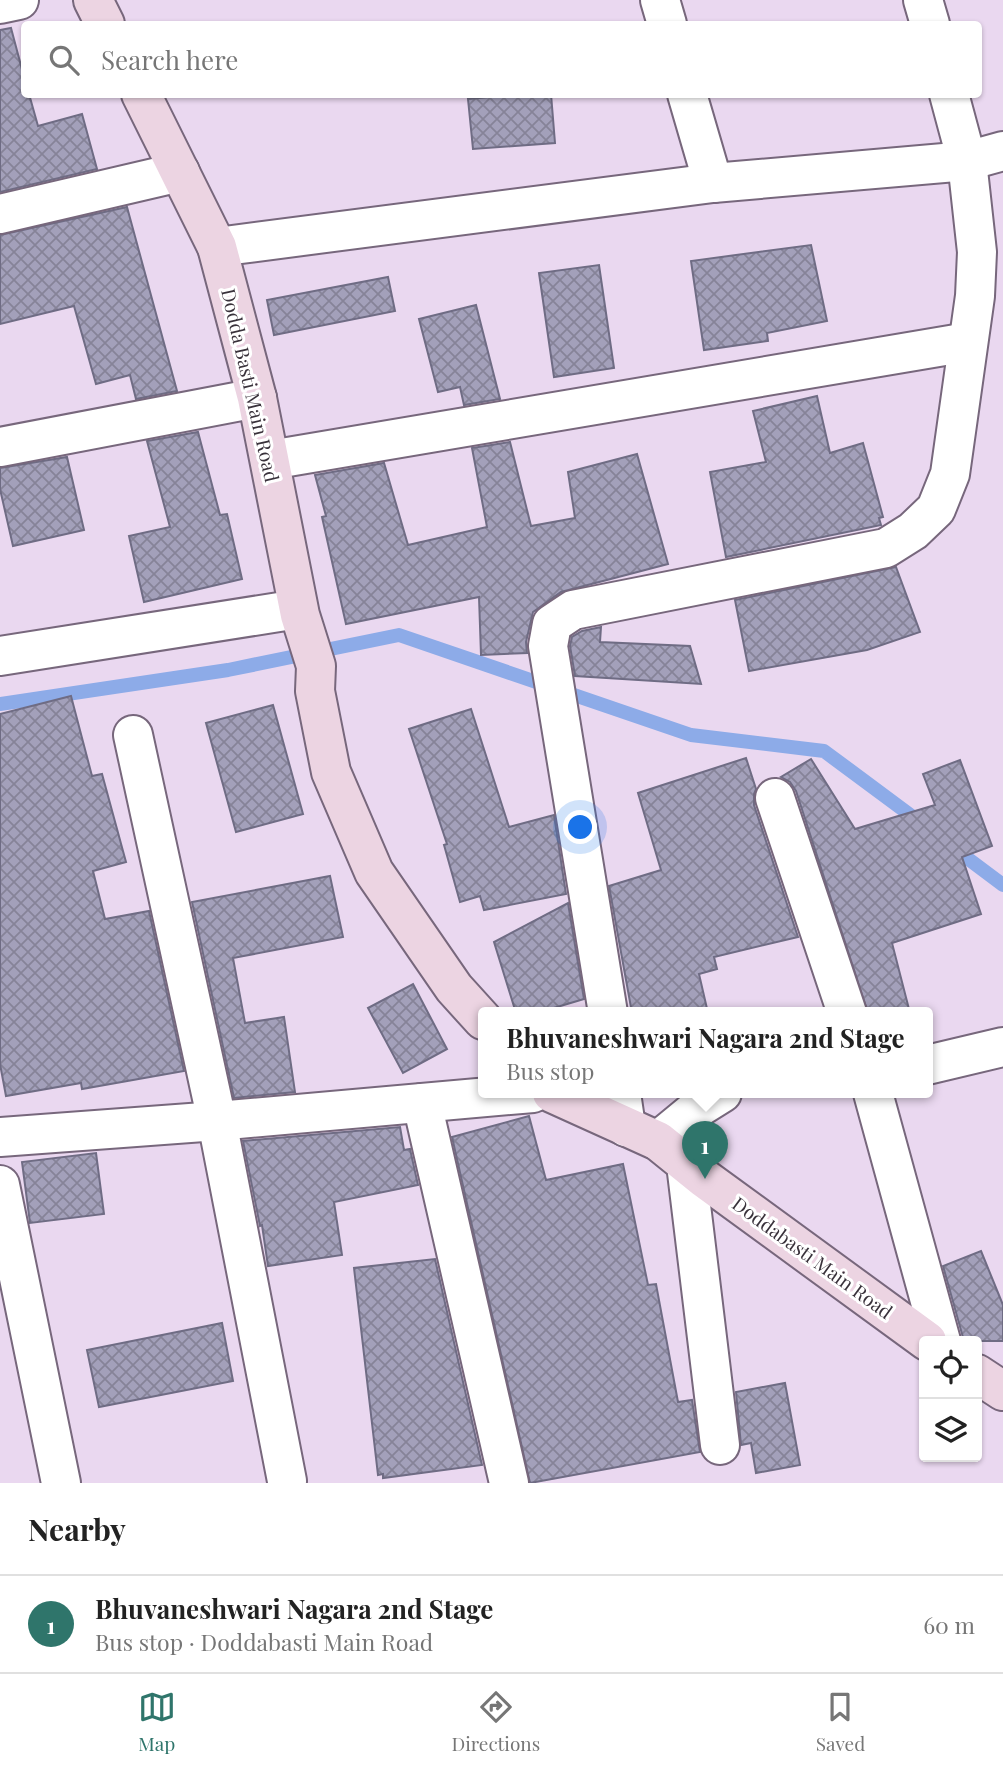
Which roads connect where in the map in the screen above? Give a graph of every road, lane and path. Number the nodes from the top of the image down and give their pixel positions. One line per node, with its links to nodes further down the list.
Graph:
1 (19, 0): 5 (street)
2 (93, 0): 6 (street)
3 (660, 0): 7 (street)
4 (923, 0): 8 (street)
5 (0, 4)
6 (104, 21)
7 (666, 21)
8 (929, 21)
9 (143, 98): 13 (street, Dodda Basti Main Road)
10 (688, 98): 14 (street)
11 (951, 98): 12 (street)
12 (985, 156): 14 (street); 17 (street)
13 (180, 172): 15 (street); 16 (street, Dodda Basti Main Road)
14 (713, 183): 16 (street)
15 (0, 214)
16 (217, 247): 18 (street, Dodda Basti Main Road)
17 (968, 342): 20 (street); 25 (street)
18 (257, 398): 19 (street); 20 (street, Dodda Basti Main Road)
19 (0, 447)
20 (270, 460): 21 (street, Dodda Basti Main Road)
21 (299, 612): 22 (street); 27 (street, Dodda Basti Main Road)
22 (0, 656)
23 (133, 735): 35 (street)
24 (775, 797): 26 (street)
25 (607, 1007)
26 (845, 1007)
27 (478, 1014)
28 (1003, 1047): 29 (street)
29 (933, 1064)
30 (478, 1098): 34 (street)
31 (565, 1098): 36 (street, Doddabasti Main Road)
32 (714, 1098): 36 (street)
33 (874, 1098): 40 (street)
34 (422, 1103): 35 (street); 46 (street)
35 (216, 1121): 37 (street); 44 (street)
36 (648, 1131): 39 (street, Doddabasti Main Road); 43 (street)
37 (0, 1137)
38 (0, 1185): 45 (street)
39 (920, 1336)
40 (940, 1336)
41 (982, 1377): 42 (street)
42 (1003, 1391)
43 (720, 1445)
44 (287, 1481)
45 (61, 1483)
46 (509, 1483)

